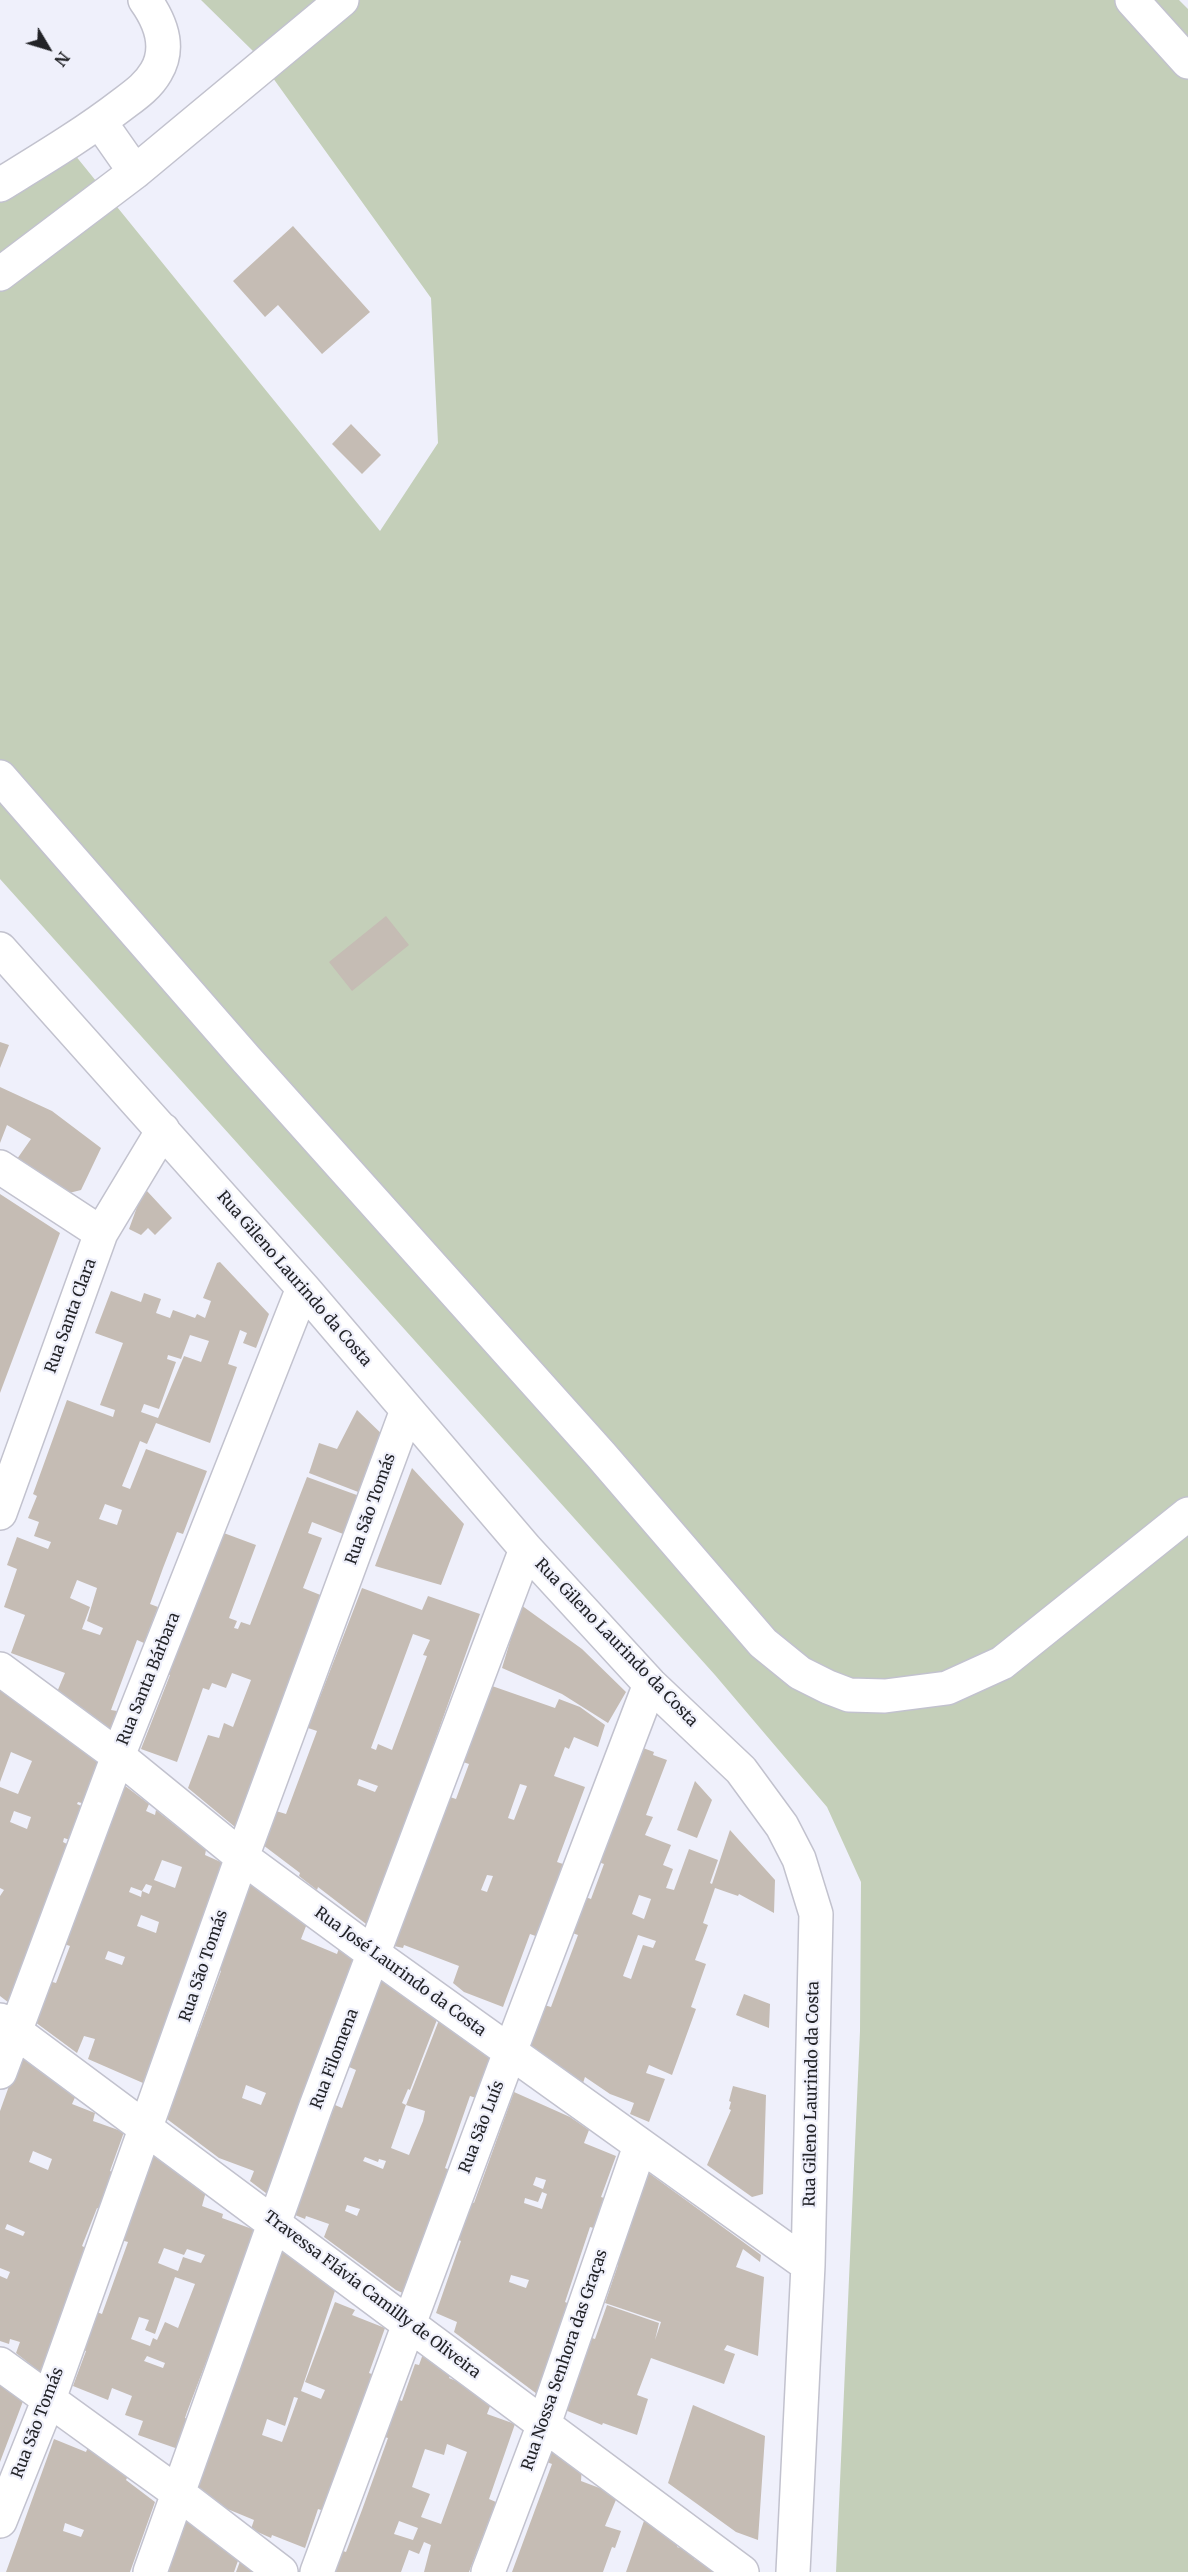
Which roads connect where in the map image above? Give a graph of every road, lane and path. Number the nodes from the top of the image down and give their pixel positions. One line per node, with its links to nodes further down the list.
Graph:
1 (145, 0): 5 (street)
2 (342, 0): 6 (street)
3 (1132, 0): 4 (street)
4 (1188, 62)
5 (100, 122): 6 (street); 7 (street)
6 (135, 172): 8 (street)
7 (0, 185)
8 (0, 274)
9 (0, 777): 17 (street)
10 (0, 949): 11 (street, Rua Gileno Laurindo da Costa)
11 (163, 1130): 13 (street, Rua Santa Clara); 14 (street, Rua Gileno Laurindo da Costa)
12 (0, 1167): 13 (street)
13 (101, 1233): 16 (street, Rua Santa Clara)
14 (303, 1288): 15 (street, Rua Gileno Laurindo da Costa); 21 (street, Rua Santa Bárbara)
15 (407, 1410): 18 (street, Rua Gileno Laurindo da Costa); 22 (street, Rua São Tomás)
16 (1, 1507)
17 (1188, 1514)
18 (526, 1549): 20 (street, Rua Gileno Laurindo da Costa); 23 (street, Rua Filomena)
19 (0, 1668): 21 (street, Rua José Laurindo da Costa)
20 (650, 1684): 25 (street, Rua São Luís); 30 (street, Rua Gileno Laurindo da Costa)
21 (118, 1756): 22 (street, Rua José Laurindo da Costa); 24 (street, Rua Santa Bárbara)
22 (242, 1857): 23 (street, Rua José Laurindo da Costa); 27 (street, Rua São Tomás)
23 (375, 1955): 25 (street, Rua José Laurindo da Costa); 29 (street, Rua Filomena)
24 (8, 2026): 26 (street, Rua Santa Bárbara); 27 (street, Travessa Flávia Camilly de Oliveira)
25 (510, 2052): 28 (street, Rua José Laurindo da Costa); 31 (street, Rua São Luís)
26 (0, 2072)
27 (147, 2129): 29 (street, Travessa Flávia Camilly de Oliveira); 33 (street, Rua São Tomás)
28 (640, 2146): 30 (street, Rua José Laurindo da Costa); 34 (street, Rua Nossa Senhora das Graças)
29 (275, 2223): 31 (street, Travessa Flávia Camilly de Oliveira); 35 (street, Rua Filomena)
30 (808, 2265): 42 (street, Rua Gileno Laurindo da Costa)
31 (409, 2323): 34 (street, Travessa Flávia Camilly de Oliveira); 39 (street, Rua São Luís)
32 (0, 2364): 33 (street)
33 (49, 2399): 35 (street); 36 (street, Rua São Tomás)
34 (544, 2424): 40 (street, Rua Nossa Senhora das Graças); 41 (street, Travessa Flávia Camilly de Oliveira)
35 (178, 2493): 37 (street, Rua Filomena); 38 (street)
36 (0, 2521)
37 (150, 2572)
38 (281, 2572)
39 (317, 2572)
40 (488, 2572)
41 (742, 2572)
42 (793, 2572)

